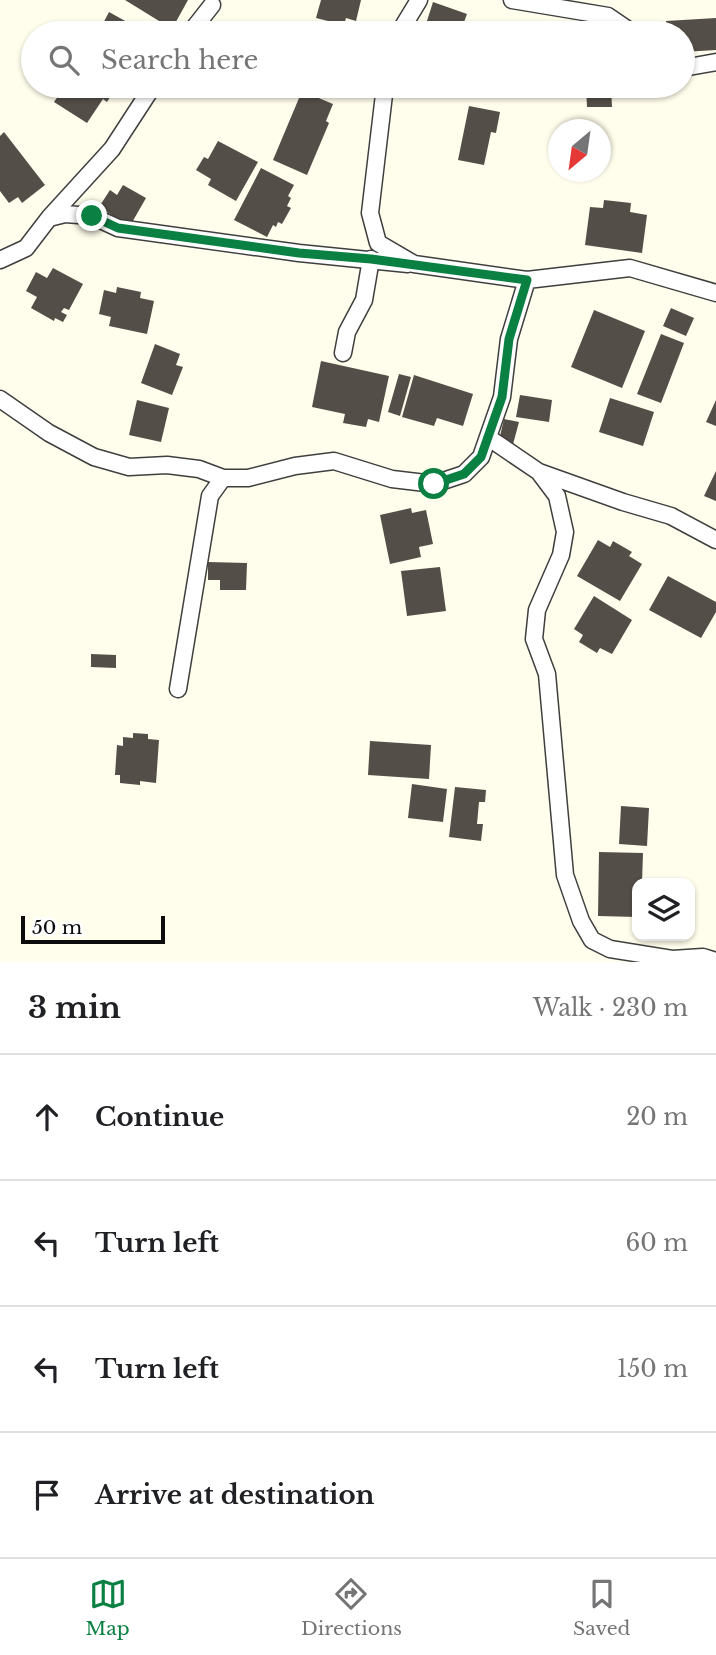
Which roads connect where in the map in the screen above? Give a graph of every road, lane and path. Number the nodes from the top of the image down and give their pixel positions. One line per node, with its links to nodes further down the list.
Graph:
1 (419, 0): 5 (street)
2 (512, 0): 6 (street)
3 (212, 5): 4 (street)
4 (199, 21)
5 (406, 21)
6 (615, 21)
7 (716, 62): 8 (street)
8 (695, 66)
9 (145, 98): 11 (street)
10 (384, 98): 14 (street)
11 (49, 218): 12 (street); 13 (street)
12 (371, 259): 14 (street); 17 (street)
13 (0, 260)
14 (414, 264): 15 (street)
15 (527, 280): 16 (street); 19 (street)
16 (716, 293)
17 (342, 353)
18 (0, 399): 21 (street)
19 (489, 438): 20 (street); 21 (street)
20 (539, 472): 22 (street); 24 (street)
21 (223, 478): 23 (street)
22 (716, 540)
23 (178, 689)
24 (716, 961)

